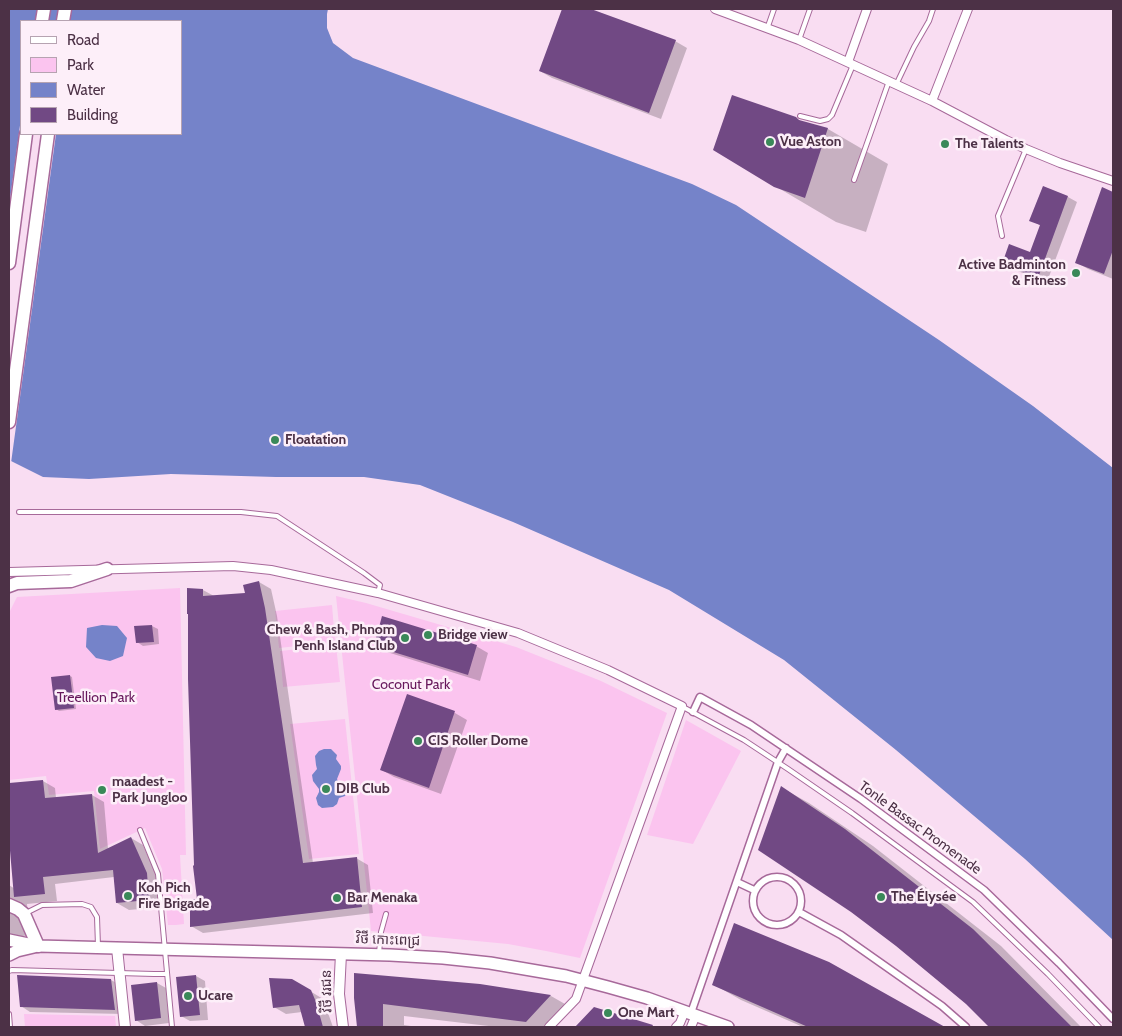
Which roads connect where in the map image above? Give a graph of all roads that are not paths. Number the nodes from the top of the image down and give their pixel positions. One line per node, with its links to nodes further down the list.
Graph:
1 (718, 9): 7 (street)
2 (774, 9): 7 (lane)
3 (810, 9): 8 (lane)
4 (867, 9): 9 (street)
5 (933, 9): 10 (lane)
6 (968, 9): 11 (street)
7 (767, 29): 8 (street)
8 (800, 40): 9 (street)
9 (851, 64): 10 (street); 12 (lane)
10 (892, 83): 11 (street); 16 (lane)
11 (932, 101): 15 (street)
12 (800, 116)
13 (26, 135): 19 (main road)
14 (48, 135): 20 (main road)
15 (1026, 149): 17 (street); 18 (lane)
16 (854, 180)
17 (1113, 181)
18 (1002, 236)
19 (9, 262)
20 (9, 422)
21 (19, 512): 25 (lane)
22 (107, 569): 23 (street); 24 (main road); 25 (street)
23 (9, 572)
24 (9, 586)
25 (378, 593): 26 (street)
26 (682, 706): 27 (lane); 48 (street)
27 (693, 712): 28 (street, Tonle Bassac Promenade); 29 (lane)
28 (786, 748): 29 (street); 51 (street, Tonle Bassac Promenade)
29 (778, 762): 31 (street); 61 (lane)
30 (140, 830): 41 (lane)
31 (736, 882): 32 (street); 49 (street)
32 (754, 890): 34 (street); 34 (street)
33 (9, 905): 35 (main road)
34 (799, 912): 60 (street)
35 (24, 914): 38 (main road); 39 (lane)
36 (386, 914): 43 (lane)
37 (9, 940): 38 (main road, វិថី កោះពេជ្រ)
38 (38, 946): 39 (main road, វិថី កោះពេជ្រ); 44 (main road, វិថី កោះពេជ្រ)
39 (98, 947): 40 (main road, វិថី កោះពេជ្រ)
40 (117, 948): 41 (main road, វិថី កោះពេជ្រ); 46 (street)
41 (165, 949): 42 (main road, វិថី កោះពេជ្រ); 47 (lane)
42 (340, 954): 43 (main road, វិថី កោះពេជ្រ); 55 (street, វិថី វរជន)
43 (379, 954): 48 (main road, វិថី កោះពេជ្រ)
44 (9, 955)
45 (10, 969): 46 (lane)
46 (120, 973): 47 (lane); 53 (street)
47 (167, 974): 54 (lane)
48 (583, 980): 49 (main road, វិថី កោះពេជ្រ); 56 (street)
49 (690, 1013): 57 (street); 58 (street); 59 (main road, វិថី កោះពេជ្រ)
50 (9, 1014): 52 (lane)
51 (1113, 1019)
52 (10, 1027)
53 (125, 1027)
54 (172, 1027)
55 (343, 1027)
56 (549, 1027)
57 (676, 1027)
58 (691, 1027)
59 (728, 1027)
60 (966, 1027)
61 (1099, 1027)

